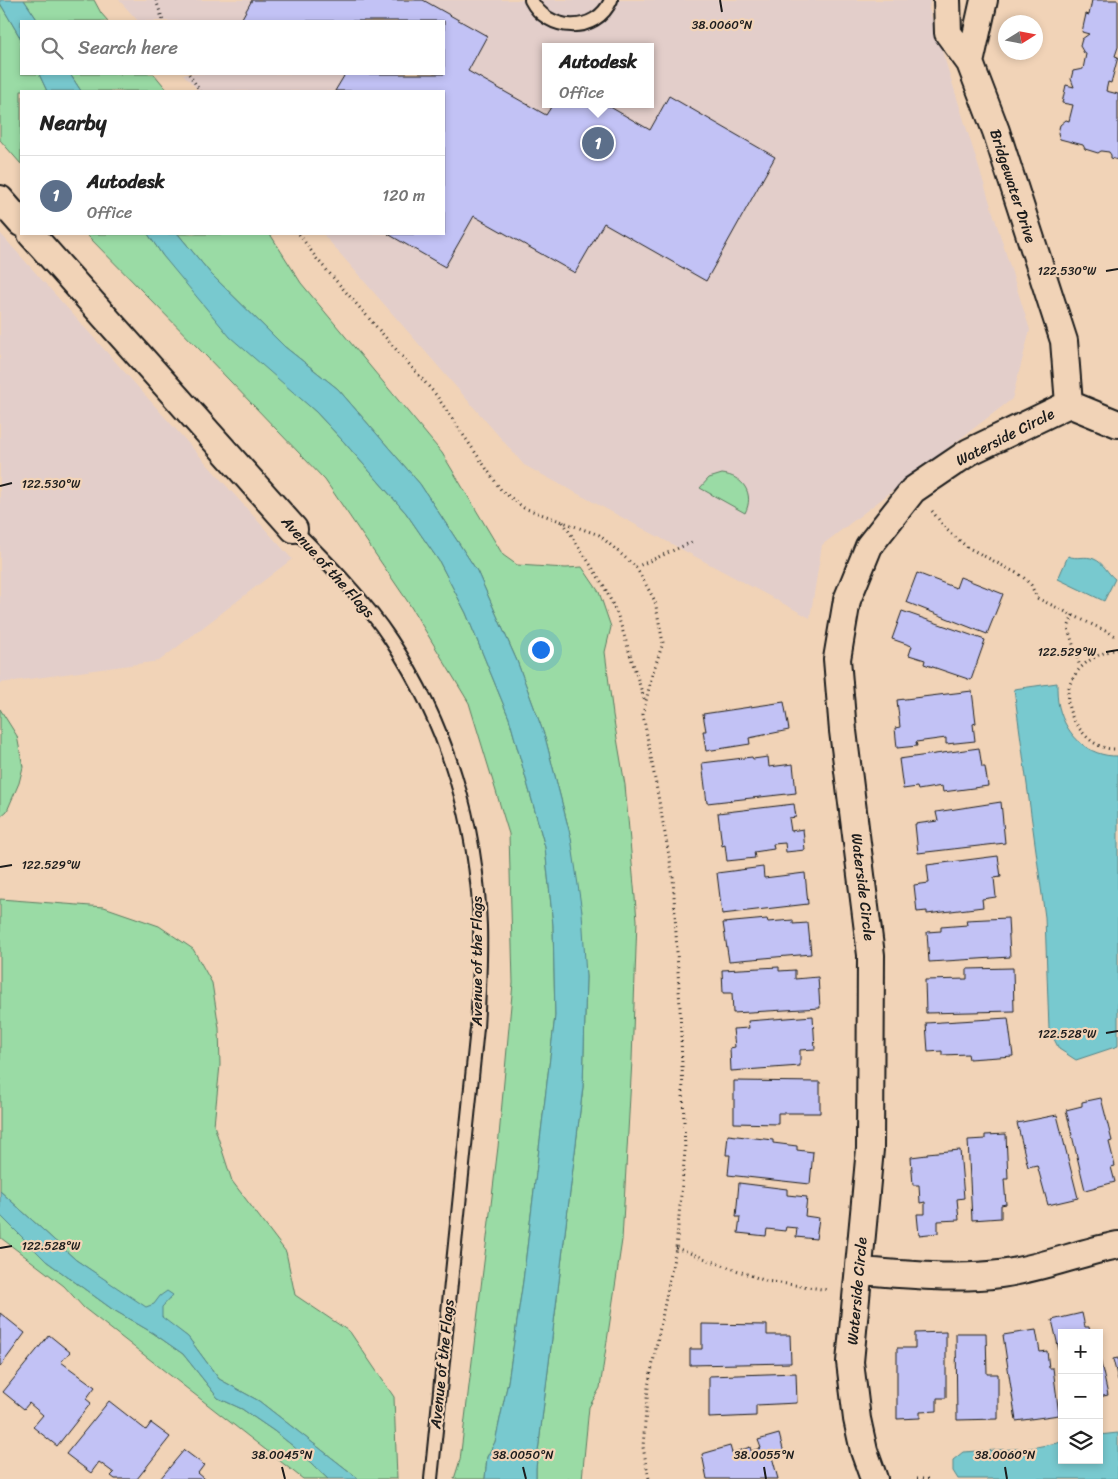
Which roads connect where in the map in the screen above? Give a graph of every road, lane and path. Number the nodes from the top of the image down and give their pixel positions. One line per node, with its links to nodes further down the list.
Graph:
1 (156, 0): 6 (path)
2 (531, 0): 3 (lane)
3 (610, 0)
4 (947, 0): 7 (street, Bridgewater Drive)
5 (984, 0): 7 (street)
6 (163, 20)
7 (970, 63): 14 (street, Bridgewater Drive)
8 (190, 75): 9 (path)
9 (199, 90)
10 (0, 199): 11 (street)
11 (20, 222)
12 (32, 235): 18 (street, Avenue of the Flags)
13 (300, 235): 17 (path)
14 (1069, 404): 15 (street); 16 (street, Waterside Circle)
15 (1118, 424)
16 (913, 490): 21 (path); 29 (street, Waterside Circle)
17 (562, 522): 20 (path); 25 (path)
18 (294, 529): 30 (lane, Avenue of the Flags)
19 (692, 542): 20 (path)
20 (636, 567): 25 (path)
21 (1073, 615): 22 (path); 24 (path)
22 (1118, 637)
23 (1118, 649): 24 (path)
24 (1080, 667): 26 (path)
25 (646, 703): 28 (path)
26 (1118, 749)
27 (1118, 1245): 29 (street)
28 (676, 1248): 29 (path); 31 (path)
29 (857, 1282): 32 (street, Waterside Circle)
30 (431, 1479)
31 (649, 1479)
32 (874, 1479)
33 (918, 1479): 34 (path)
34 (928, 1479)

